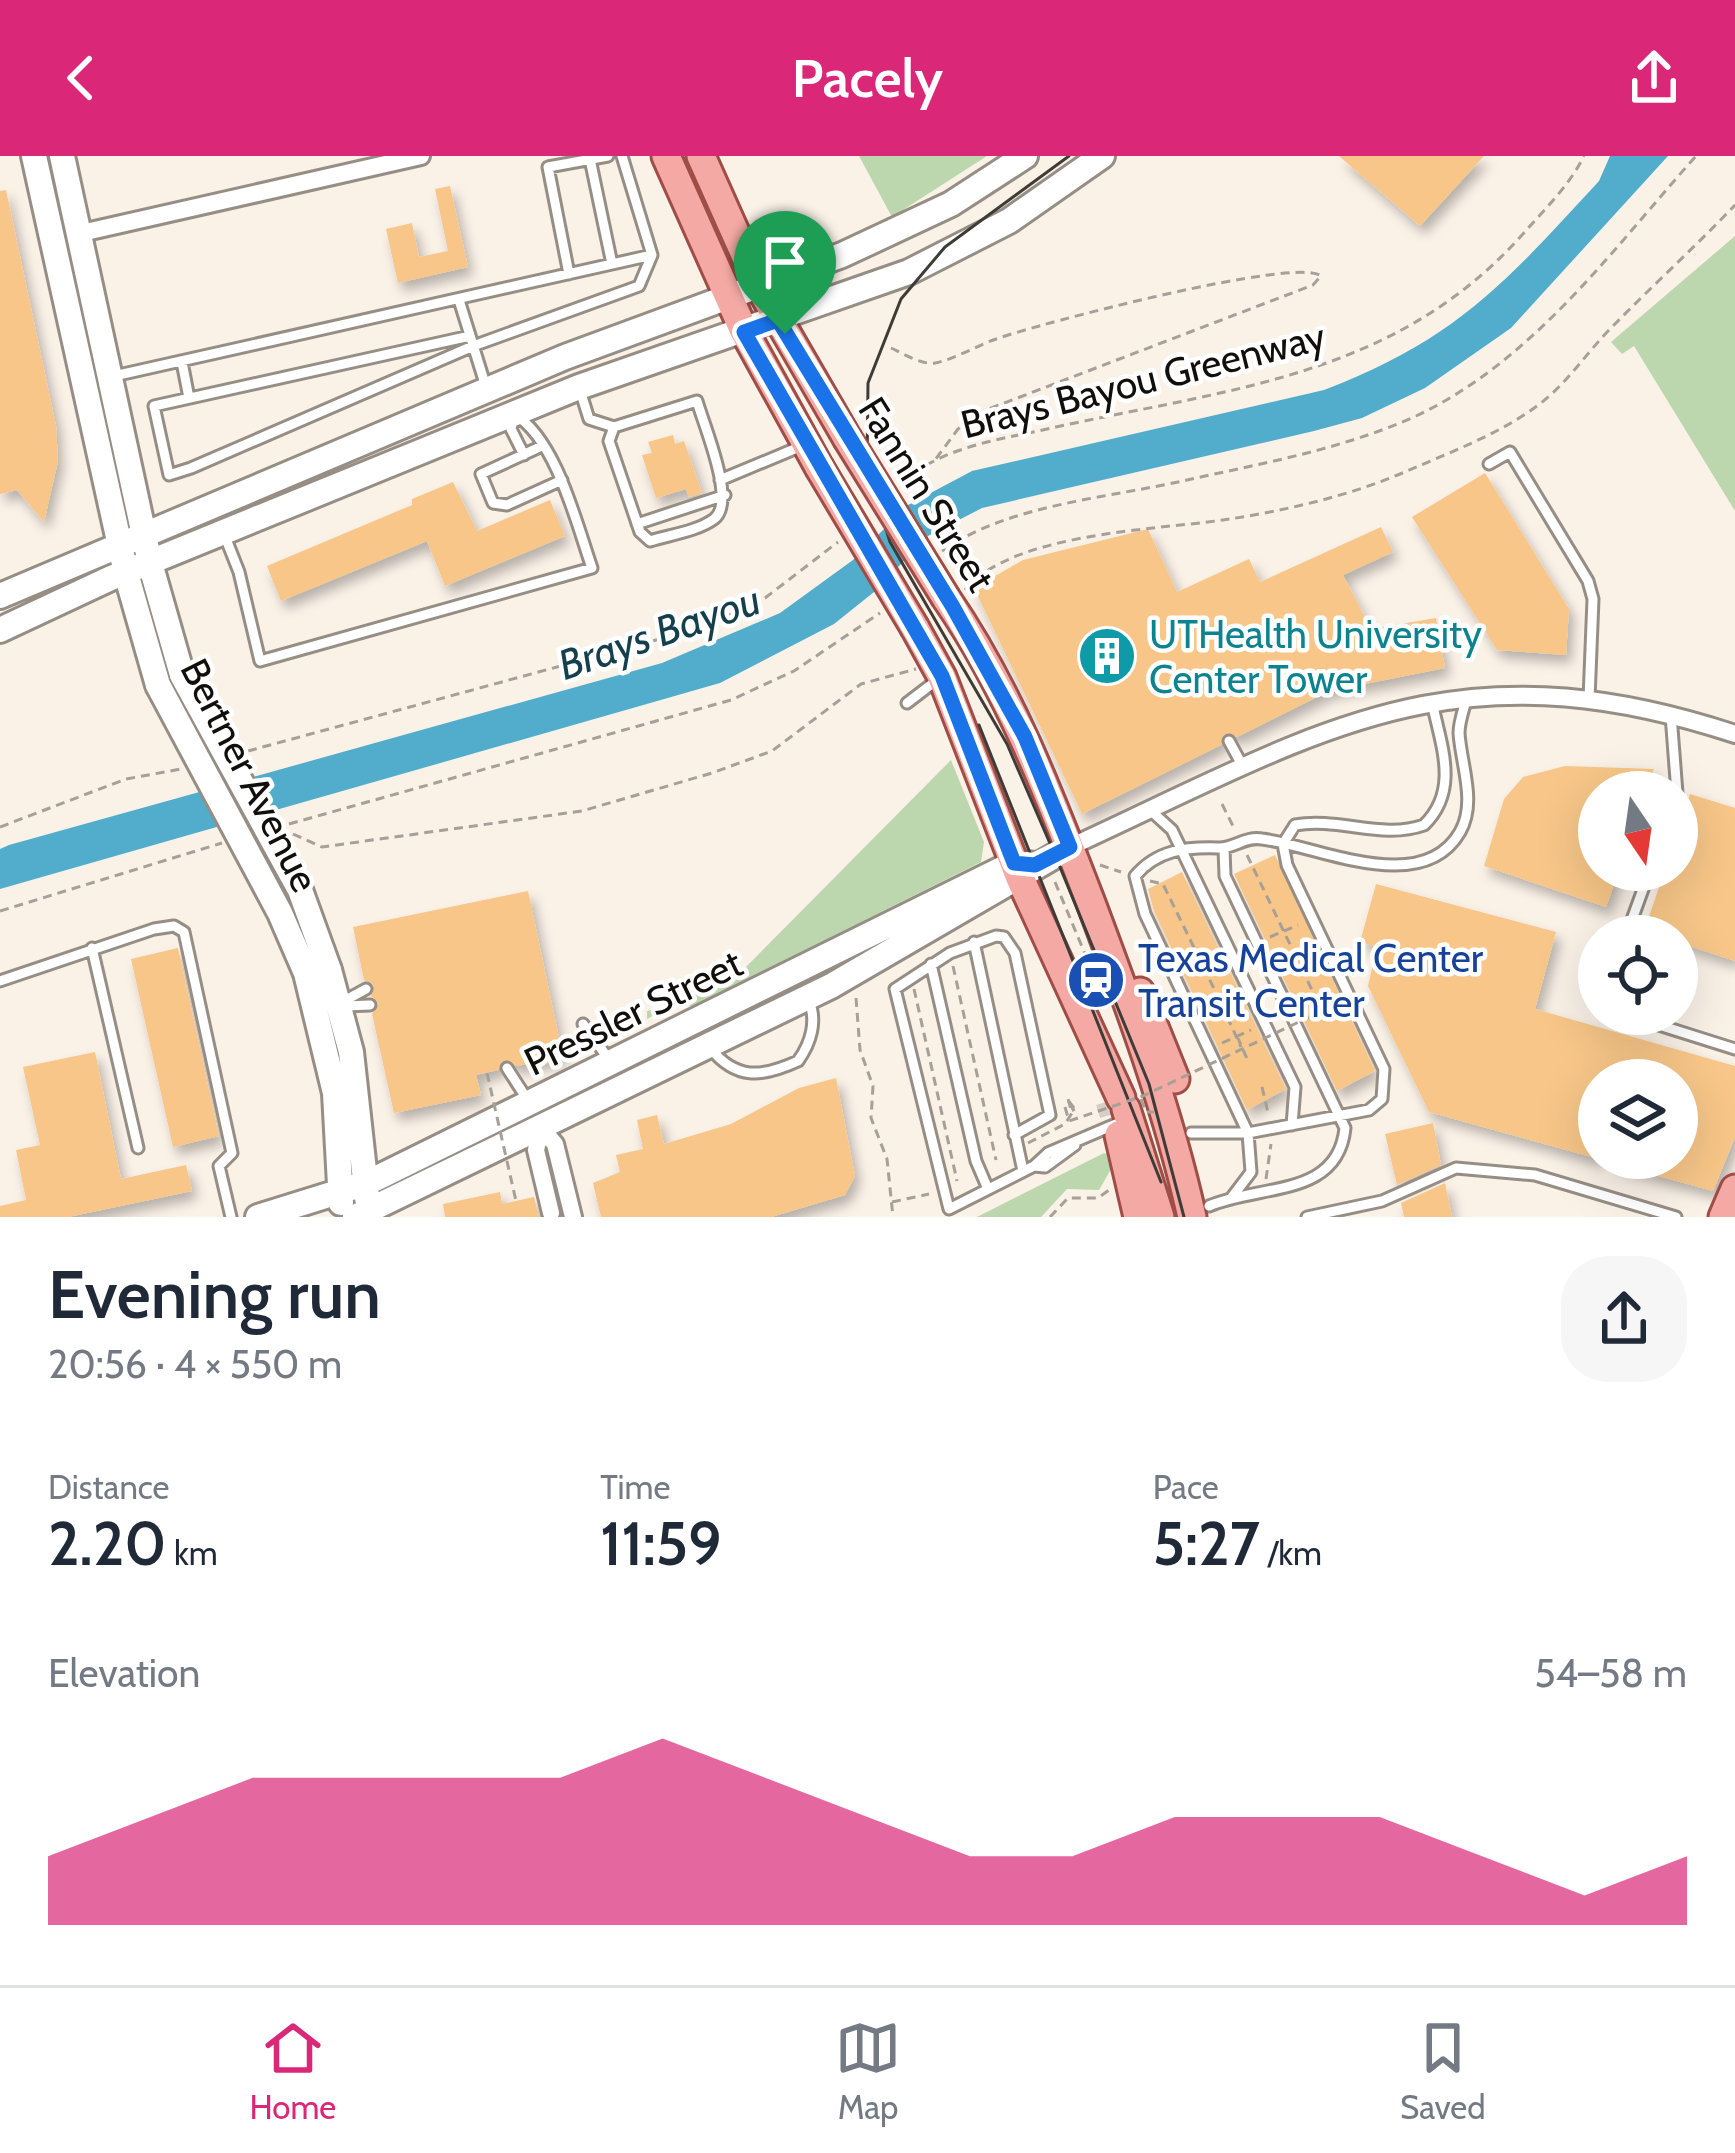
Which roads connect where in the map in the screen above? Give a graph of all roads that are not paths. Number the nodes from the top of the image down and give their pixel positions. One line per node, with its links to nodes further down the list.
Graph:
1 (34, 156): 15 (street, Bertner Avenue)
2 (62, 156): 12 (street, Bertner Avenue)
3 (608, 156): 10 (lane)
4 (622, 156): 13 (lane)
5 (666, 156): 18 (main road, Fannin Street)
6 (700, 156): 17 (main road, Fannin Street)
7 (1024, 156): 17 (street)
8 (1102, 156): 20 (street)
9 (414, 157): 12 (street)
10 (590, 159): 11 (lane); 14 (lane)
11 (566, 160): 16 (lane)
12 (77, 234): 24 (street, Bertner Avenue)
13 (652, 255): 14 (lane); 22 (lane)
14 (612, 264): 16 (lane)
15 (61, 274): 28 (street); 41 (street, Bertner Avenue)
16 (569, 274): 19 (lane)
17 (759, 286): 18 (street); 20 (main road, Fannin Street)
18 (728, 296): 21 (main road, Fannin Street); 25 (street)
19 (458, 300): 22 (lane); 23 (lane)
20 (778, 320): 21 (street); 57 (main road, Fannin Street, bridge)
21 (744, 332): 26 (street); 33 (main road, Fannin Street)
22 (472, 341): 25 (lane); 27 (lane); 27 (lane)
23 (182, 362): 24 (lane); 27 (lane)
24 (109, 378): 28 (street, Bertner Avenue)
25 (494, 387): 29 (street); 39 (street)
26 (579, 387): 29 (street); 30 (lane)
27 (189, 398)
28 (116, 412): 39 (street, Bertner Avenue)
29 (514, 414): 31 (lane); 32 (lane); 40 (street)
30 (614, 427): 36 (lane); 38 (lane)
31 (542, 446): 32 (lane); 35 (lane)
32 (524, 454): 35 (lane)
33 (812, 455): 36 (lane); 45 (main road, Fannin Street, bridge)
34 (1489, 464): 47 (lane)
35 (562, 479): 40 (lane)
36 (720, 480): 37 (lane)
37 (725, 495): 38 (lane); 38 (lane)
38 (637, 524)
39 (143, 533): 41 (street); 42 (street, Bertner Avenue)
40 (224, 533): 42 (street)
41 (119, 543): 42 (street, Bertner Avenue); 43 (street)
42 (138, 568): 44 (street); 70 (street, Bertner Avenue, bridge)
43 (0, 596)
44 (0, 630)
45 (939, 670): 49 (lane); 60 (main road, Fannin Street)
46 (1468, 697): 47 (street, Pressler Street); 48 (street, Pressler Street); 56 (lane)
47 (1589, 699): 50 (street, Pressler Street)
48 (1432, 702): 53 (street, Pressler Street); 56 (lane)
49 (907, 703)
50 (1671, 714): 51 (street, Pressler Street); 54 (lane)
51 (1735, 734)
52 (1229, 741): 53 (lane)
53 (1241, 764): 55 (street, Pressler Street)
54 (1675, 771)
55 (1148, 809): 57 (street, Pressler Street); 58 (lane)
56 (1283, 844): 59 (lane); 80 (lane)
57 (1070, 847): 60 (street, Pressler Street); 61 (main road, Fannin Street)
58 (1180, 849): 59 (lane); 81 (lane); 84 (lane)
59 (1224, 849): 80 (lane)
60 (1031, 872): 64 (street, Pressler Street); 79 (main road, Fannin Street)
61 (1092, 876): 83 (main road); 92 (main road, Fannin Street)
62 (974, 942): 65 (lane); 85 (lane); 85 (lane)
63 (92, 948): 66 (lane); 86 (lane); 95 (lane)
64 (861, 959): 68 (street, Pressler Street); 71 (street, Pressler Street)
65 (931, 964): 88 (lane); 88 (lane)
66 (0, 981)
67 (366, 989): 70 (lane)
68 (808, 998): 74 (street, Pressler Street); 74 (lane)
69 (370, 1006): 70 (lane)
70 (328, 1008): 90 (street, Bertner Avenue)
71 (697, 1022): 74 (street); 76 (street, Pressler Street)
72 (583, 1024): 76 (lane)
73 (1691, 1035): 75 (lane)
74 (710, 1048): 82 (street, Pressler Street)
75 (1735, 1049)
76 (611, 1064): 78 (street, Pressler Street)
77 (507, 1068): 78 (lane)
78 (530, 1103): 82 (street); 90 (street, Pressler Street)
79 (1125, 1108): 87 (lane); 98 (main road); 99 (main road, Fannin Street)
80 (1339, 1115): 81 (lane); 92 (lane)
81 (1292, 1125): 84 (lane)
82 (541, 1128): 93 (street); 94 (street, Pressler Street); 97 (street)
83 (1191, 1133): 84 (lane); 92 (main road)
84 (1248, 1133): 92 (lane)
85 (1014, 1135): 87 (lane)
86 (138, 1148)
87 (1029, 1168): 88 (lane)
88 (988, 1189)
89 (1735, 1189): 103 (main road)
90 (350, 1197): 94 (street, Bertner Avenue); 96 (street, Pressler Street)
91 (1382, 1201): 100 (lane); 101 (lane); 102 (lane)
92 (1211, 1209)
93 (550, 1213)
94 (363, 1216)
95 (231, 1217)
96 (258, 1217)
97 (574, 1217)
98 (1138, 1217)
99 (1160, 1217)
100 (1307, 1217)
101 (1386, 1217)
102 (1676, 1217)
103 (1724, 1217)

